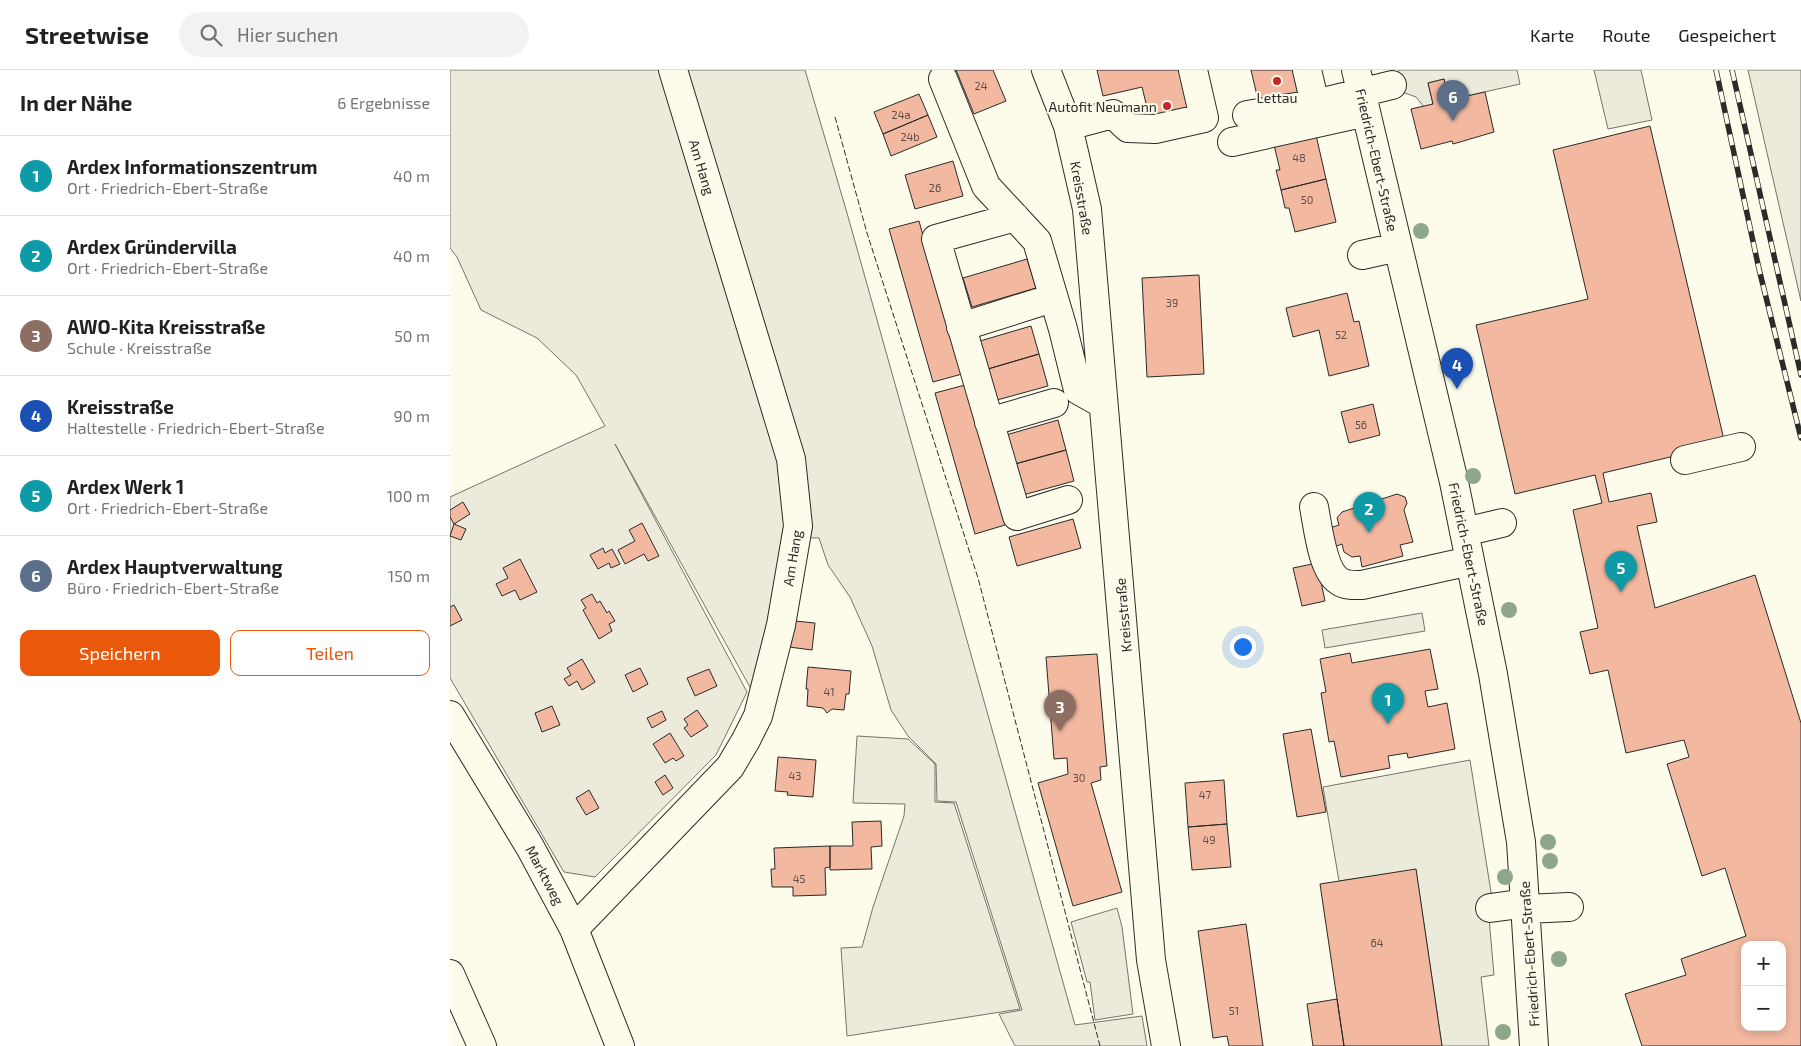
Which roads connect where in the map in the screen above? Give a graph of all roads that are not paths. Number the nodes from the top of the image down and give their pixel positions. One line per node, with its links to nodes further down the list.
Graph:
1 (673, 70): 31 (street, Am Hang)
2 (1046, 70): 10 (street, Kreisstraße)
3 (1193, 70): 10 (street)
4 (1306, 70): 8 (street)
5 (943, 79): 12 (street)
6 (1392, 86): 7 (street)
7 (1361, 92): 8 (street); 11 (street); 13 (street, Friedrich-Ebert-Straße)
8 (1315, 104): 9 (street)
9 (1247, 115)
10 (1068, 126): 18 (street, Kreisstraße)
11 (1232, 142)
12 (1015, 218): 16 (street); 18 (street)
13 (1398, 247): 14 (street); 25 (street, Friedrich-Ebert-Straße)
14 (1362, 255)
15 (1037, 303): 16 (street)
16 (961, 327): 19 (street)
17 (1054, 402): 19 (street)
18 (1103, 404): 35 (street, Kreisstraße)
19 (989, 422): 22 (street)
20 (1741, 447): 21 (street)
21 (1685, 460)
22 (1068, 500)
23 (1314, 508): 26 (street)
24 (1502, 523): 25 (street)
25 (1464, 532): 26 (street, Friedrich-Ebert-Straße)
26 (1470, 561): 28 (street, Friedrich-Ebert-Straße)
27 (450, 715): 31 (street, Marktweg)
28 (1526, 906): 29 (street); 30 (street); 36 (street, Friedrich-Ebert-Straße)
29 (1569, 907)
30 (1490, 908)
31 (574, 929): 33 (street, Marktweg)
32 (450, 974): 34 (street)
33 (615, 1045)
34 (482, 1046)
35 (1166, 1046)
36 (1534, 1046)

